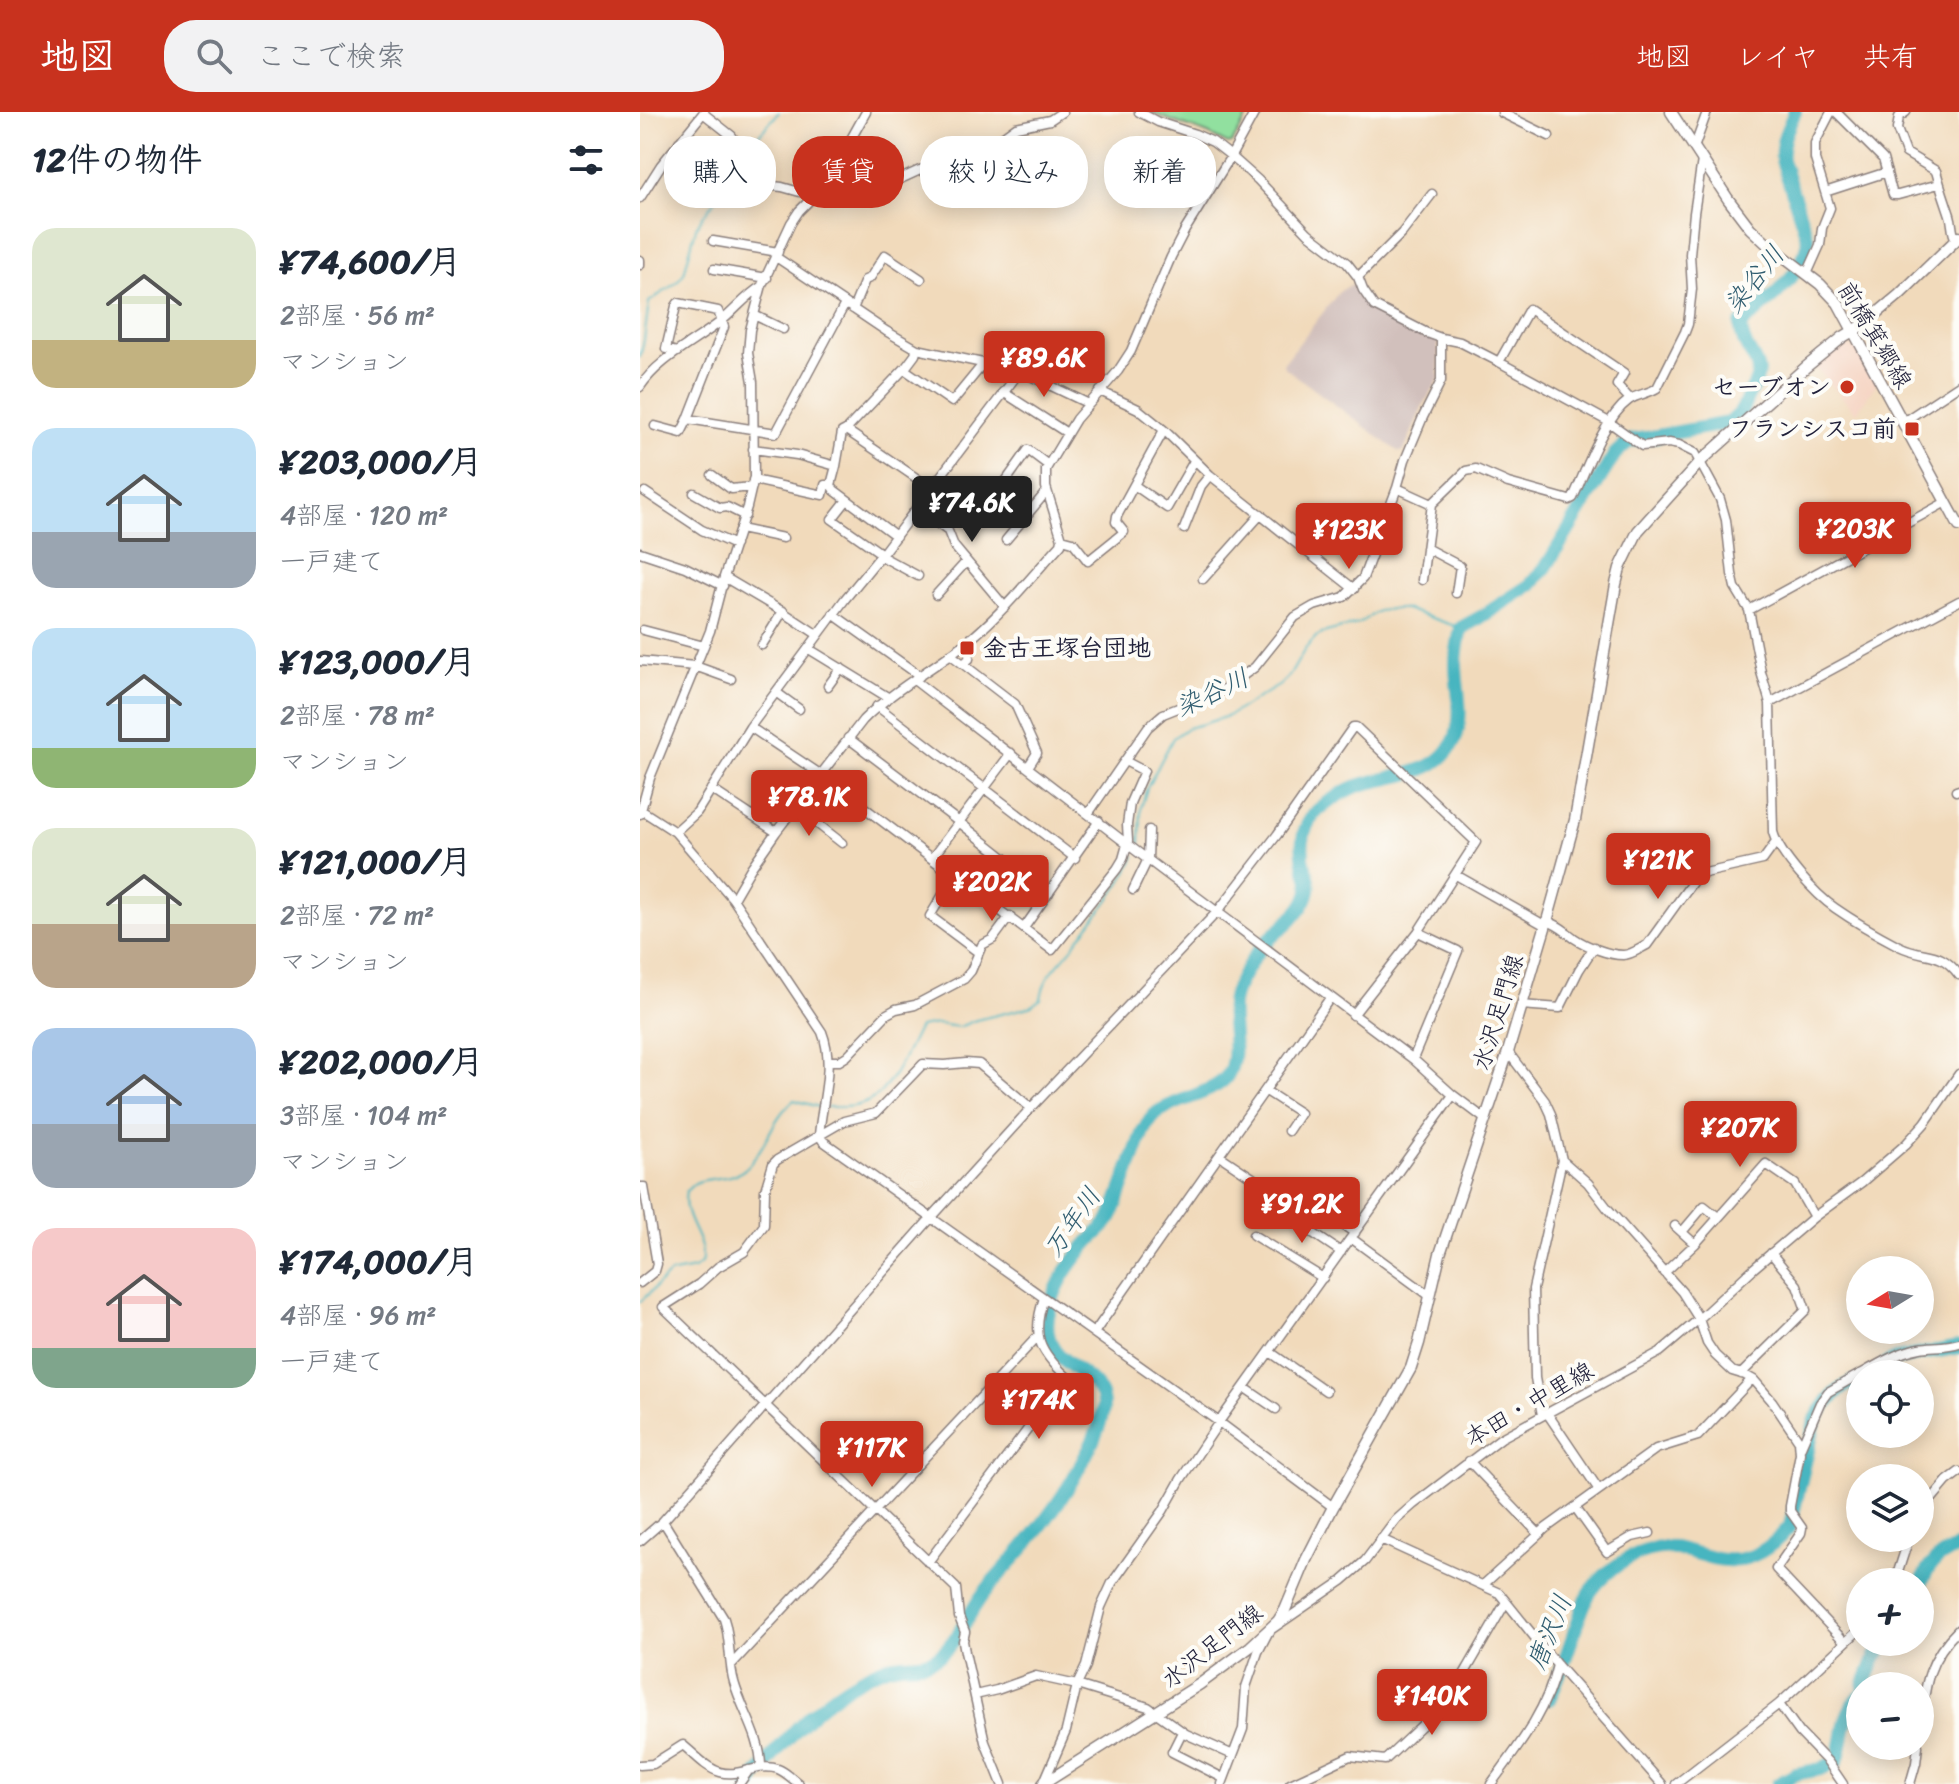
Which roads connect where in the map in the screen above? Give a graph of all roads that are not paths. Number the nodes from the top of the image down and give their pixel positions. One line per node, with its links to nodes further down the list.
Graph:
1 (866, 112): 13 (street)
2 (1062, 112): 20 (street)
3 (1139, 112): 16 (street)
4 (1255, 112): 16 (street)
5 (1503, 112): 14 (street)
6 (1671, 112): 15 (main road, 前橋箕郷線)
7 (1707, 112): 15 (street)
8 (1834, 112): 19 (street); 22 (street)
9 (704, 113): 11 (street); 12 (street)
10 (1900, 114): 21 (street)
11 (684, 136)
12 (732, 136)
13 (854, 136)
14 (1549, 136)
15 (1694, 148): 17 (main road, 前橋箕郷線)
16 (1231, 156): 31 (street); 48 (street)
17 (1702, 160): 30 (main road, 前橋箕郷線); 50 (street)
18 (664, 164): 24 (street)
19 (1887, 172): 21 (street); 22 (street)
20 (904, 177)
21 (1939, 184): 26 (street)
22 (1825, 192): 30 (street)
23 (1432, 194): 31 (street)
24 (640, 198)
25 (802, 208): 28 (street)
26 (1958, 238): 38 (main road, 水沢足門線)
27 (713, 241): 28 (street)
28 (777, 254): 33 (street); 34 (street)
29 (714, 269): 33 (street)
30 (1806, 272): 38 (main road, 前橋箕郷線)
31 (1358, 277): 39 (street)
32 (921, 279): 34 (street)
33 (764, 282): 35 (street); 36 (street)
34 (849, 306): 40 (street); 56 (street)
35 (754, 315): 37 (street); 56 (street)
36 (723, 320): 41 (street); 41 (street); 52 (street)
37 (783, 329)
38 (1853, 331): 54 (main road, 前橋箕郷線); 62 (main road, 水沢足門線)
39 (1441, 338): 42 (street); 71 (street)
40 (917, 349): 43 (street); 44 (street)
41 (677, 352): 47 (street)
42 (1499, 362): 50 (street); 53 (street)
43 (984, 363): 44 (street); 45 (street)
44 (904, 369): 57 (street)
45 (1020, 371): 49 (street); 51 (street)
46 (1959, 385): 54 (street)
47 (640, 387)
48 (1100, 391): 51 (street); 58 (street)
49 (1003, 392): 59 (street); 70 (street)
50 (1630, 399): 53 (street)
51 (1089, 404): 59 (street)
52 (688, 419): 55 (street); 56 (street)
53 (1609, 422): 62 (street); 77 (street)
54 (1903, 422): 76 (main road, 前橋箕郷線)
55 (655, 426)
56 (753, 429): 60 (street)
57 (846, 430): 64 (street); 70 (street)
58 (1164, 430): 61 (street); 69 (street)
59 (1067, 433): 63 (street)
60 (753, 449): 64 (street); 67 (street)
61 (1194, 461): 66 (street); 69 (street)
62 (1701, 461): 103 (street); 154 (main road, 水沢足門線)
63 (1048, 465): 72 (street); 81 (street)
64 (836, 466): 68 (street)
65 (712, 475): 67 (street)
66 (1210, 475): 79 (street); 84 (street)
67 (752, 484): 68 (street); 80 (street)
68 (831, 485): 75 (street)
69 (1134, 485): 87 (street)
70 (931, 488): 78 (street)
71 (1397, 488): 77 (street); 98 (street)
72 (1047, 491): 87 (street); 88 (street)
73 (645, 492): 89 (street)
74 (694, 493): 80 (street)
75 (847, 500): 85 (street); 92 (street)
76 (1946, 502): 82 (main road, 前橋箕郷線); 103 (street)
77 (1432, 504): 90 (street)
78 (916, 508): 85 (street); 93 (street)
79 (1261, 514): 95 (street); 98 (street)
80 (745, 516): 83 (street)
81 (979, 519)
82 (1958, 522)
83 (740, 529): 86 (street); 89 (street)
84 (1184, 529)
85 (896, 536): 92 (street)
86 (783, 538)
87 (1062, 539): 102 (street)
88 (1006, 540)
89 (735, 545): 97 (street)
90 (1426, 548): 96 (street); 99 (street)
91 (640, 552): 97 (street)
92 (881, 555): 94 (street); 105 (street)
93 (966, 562): 100 (street); 102 (street)
94 (918, 576)
95 (1203, 579)
96 (1422, 580)
97 (724, 582): 104 (street); 110 (street)
98 (1354, 589): 128 (street)
99 (1456, 593)
100 (936, 595)
101 (1959, 601): 122 (street)
102 (1005, 607): 108 (street)
103 (1749, 610): 122 (street)
104 (783, 611): 107 (street); 109 (street)
105 (833, 614): 107 (street); 117 (street)
106 (643, 630): 110 (street)
107 (818, 635): 111 (street)
108 (971, 638): 112 (street); 114 (street)
109 (762, 645)
110 (704, 646): 115 (street)
111 (809, 649): 116 (street); 120 (street)
112 (950, 654): 114 (street); 117 (street)
113 (640, 661): 115 (street)
114 (963, 664): 129 (street)
115 (695, 666): 118 (street); 134 (street)
116 (841, 668): 119 (street); 121 (street)
117 (917, 678): 121 (street); 127 (street)
118 (731, 679)
119 (828, 686)
120 (777, 693): 124 (street); 125 (street)
121 (889, 698): 123 (street)
122 (1770, 703): 141 (street)
123 (877, 706): 126 (street); 132 (street)
124 (799, 709)
125 (750, 727): 130 (street); 131 (street)
126 (848, 738): 130 (street); 137 (street)
127 (1011, 753): 129 (street); 132 (street)
128 (1125, 761): 135 (street); 143 (street)
129 (1028, 767): 135 (street)
130 (820, 774): 133 (street); 145 (street)
131 (711, 789): 139 (street); 140 (street)
132 (984, 789): 137 (street); 146 (street)
133 (796, 807): 140 (street); 142 (street)
134 (640, 812): 139 (street)
135 (1088, 814): 136 (street)
136 (1099, 821): 143 (street); 146 (street)
137 (959, 822): 145 (street); 150 (street)
138 (1149, 830): 144 (street)
139 (675, 832): 151 (street)
140 (776, 832): 151 (street)
141 (1776, 842): 157 (street); 159 (street)
142 (842, 843)
143 (1130, 846): 144 (street); 155 (street)
144 (1145, 857): 149 (street); 152 (street)
145 (932, 858): 147 (street)
146 (1075, 858): 150 (street)
147 (955, 875): 153 (street); 158 (street)
148 (1456, 875): 152 (street); 154 (street); 156 (street)
149 (1133, 890)
150 (1049, 893): 155 (street)
151 (733, 899): 165 (street)
152 (1218, 911): 160 (street); 169 (street)
153 (1010, 916): 155 (street); 158 (street)
154 (1547, 924): 157 (street); 161 (main road, 水沢足門線)
155 (1024, 928)
156 (1418, 932): 162 (street); 164 (street)
157 (1594, 947): 161 (street)
158 (978, 952): 165 (street)
159 (1959, 975)
160 (1330, 998): 162 (street); 167 (street)
161 (1521, 1005): 163 (main road, 水沢足門線)
162 (1353, 1015): 164 (street)
163 (1508, 1052): 170 (main road, 水沢足門線); 174 (street)
164 (1413, 1059): 168 (street)
165 (829, 1061): 172 (street)
166 (1959, 1074): 180 (street, 本田・中里線)
167 (1266, 1091): 171 (street); 173 (street)
168 (1453, 1095): 170 (street); 183 (street)
169 (1031, 1108): 172 (street); 181 (street)
170 (1485, 1119): 190 (main road, 水沢足門線)
171 (1288, 1131)
172 (819, 1135): 181 (street); 203 (street)
173 (1220, 1156): 175 (street); 193 (street)
174 (1562, 1160): 187 (street); 205 (street)
175 (1253, 1178)
176 (640, 1187): 189 (street)
177 (1300, 1197): 183 (street)
178 (1280, 1211): 185 (street)
179 (1718, 1217): 180 (street); 184 (street); 184 (street)
180 (1814, 1217): 186 (street, 本田・中里線)
181 (931, 1218): 191 (street); 203 (street)
182 (1253, 1235): 188 (street)
183 (1353, 1236): 185 (street); 190 (street)
184 (1695, 1244): 187 (street)
185 (1341, 1252): 188 (street)
186 (1771, 1253): 192 (street, 本田・中里線); 198 (street)
187 (1664, 1273): 192 (street)
188 (1323, 1278): 196 (street)
189 (640, 1283)
190 (1430, 1296): 212 (main road, 水沢足門線)
191 (1044, 1298): 193 (street); 194 (street)
192 (1699, 1319): 198 (street); 205 (street, 本田・中里線)
193 (1094, 1333): 206 (street)
194 (1038, 1336): 214 (street); 220 (street)
195 (1959, 1343): 197 (street)
196 (1270, 1352): 201 (street); 202 (street)
197 (1887, 1360)
198 (1741, 1374): 199 (street)
199 (1752, 1379): 207 (street); 210 (street)
200 (1846, 1382): 207 (street)
201 (1245, 1388): 204 (street); 206 (street)
202 (1326, 1391)
203 (765, 1405): 214 (street); 215 (street)
204 (1276, 1409)
205 (1544, 1414): 208 (street, 本田・中里線); 210 (street)
206 (1219, 1422): 212 (street); 229 (street)
207 (1801, 1447): 225 (street)
208 (1469, 1461): 217 (street); 218 (street, 本田・中里線)
209 (1959, 1472): 211 (street)
210 (1599, 1490): 213 (street)
211 (1934, 1496)
212 (1333, 1507): 224 (main road, 水沢足門線)
213 (1575, 1507): 216 (street); 217 (street)
214 (874, 1511): 220 (street); 226 (street)
215 (663, 1521): 219 (street); 226 (street)
216 (1650, 1533)
217 (1539, 1534): 221 (street)
218 (1381, 1539): 221 (street); 224 (street, 本田・中里線)
219 (640, 1541)
220 (928, 1562): 230 (street)
221 (1483, 1585): 222 (street)
222 (1506, 1602): 227 (street); 246 (street)
223 (1959, 1629): 228 (street)
224 (1269, 1631): 232 (main road, 水沢足門線); 234 (street)
225 (1845, 1642): 231 (street)
226 (731, 1665): 237 (street)
227 (1558, 1667): 247 (street); 248 (street)
228 (1929, 1672)
229 (1077, 1685): 230 (street); 232 (street); 244 (street)
230 (975, 1695): 243 (street)
231 (1779, 1704): 249 (street); 250 (street)
232 (1158, 1712): 233 (street); 239 (main road, 水沢足門線)
233 (1182, 1732): 234 (street); 240 (street)
234 (1233, 1755): 240 (street)
235 (1916, 1760): 251 (street)
236 (640, 1765): 238 (street)
237 (761, 1767): 238 (street); 242 (street)
238 (750, 1770): 241 (street)
239 (1060, 1773): 244 (main road, 水沢足門線); 245 (street)
240 (1222, 1781)
241 (739, 1784)
242 (799, 1784)
243 (1002, 1784)
244 (1044, 1784)
245 (1067, 1784)
246 (1290, 1784)
247 (1491, 1784)
248 (1662, 1784)
249 (1676, 1784)
250 (1843, 1784)
251 (1910, 1784)

